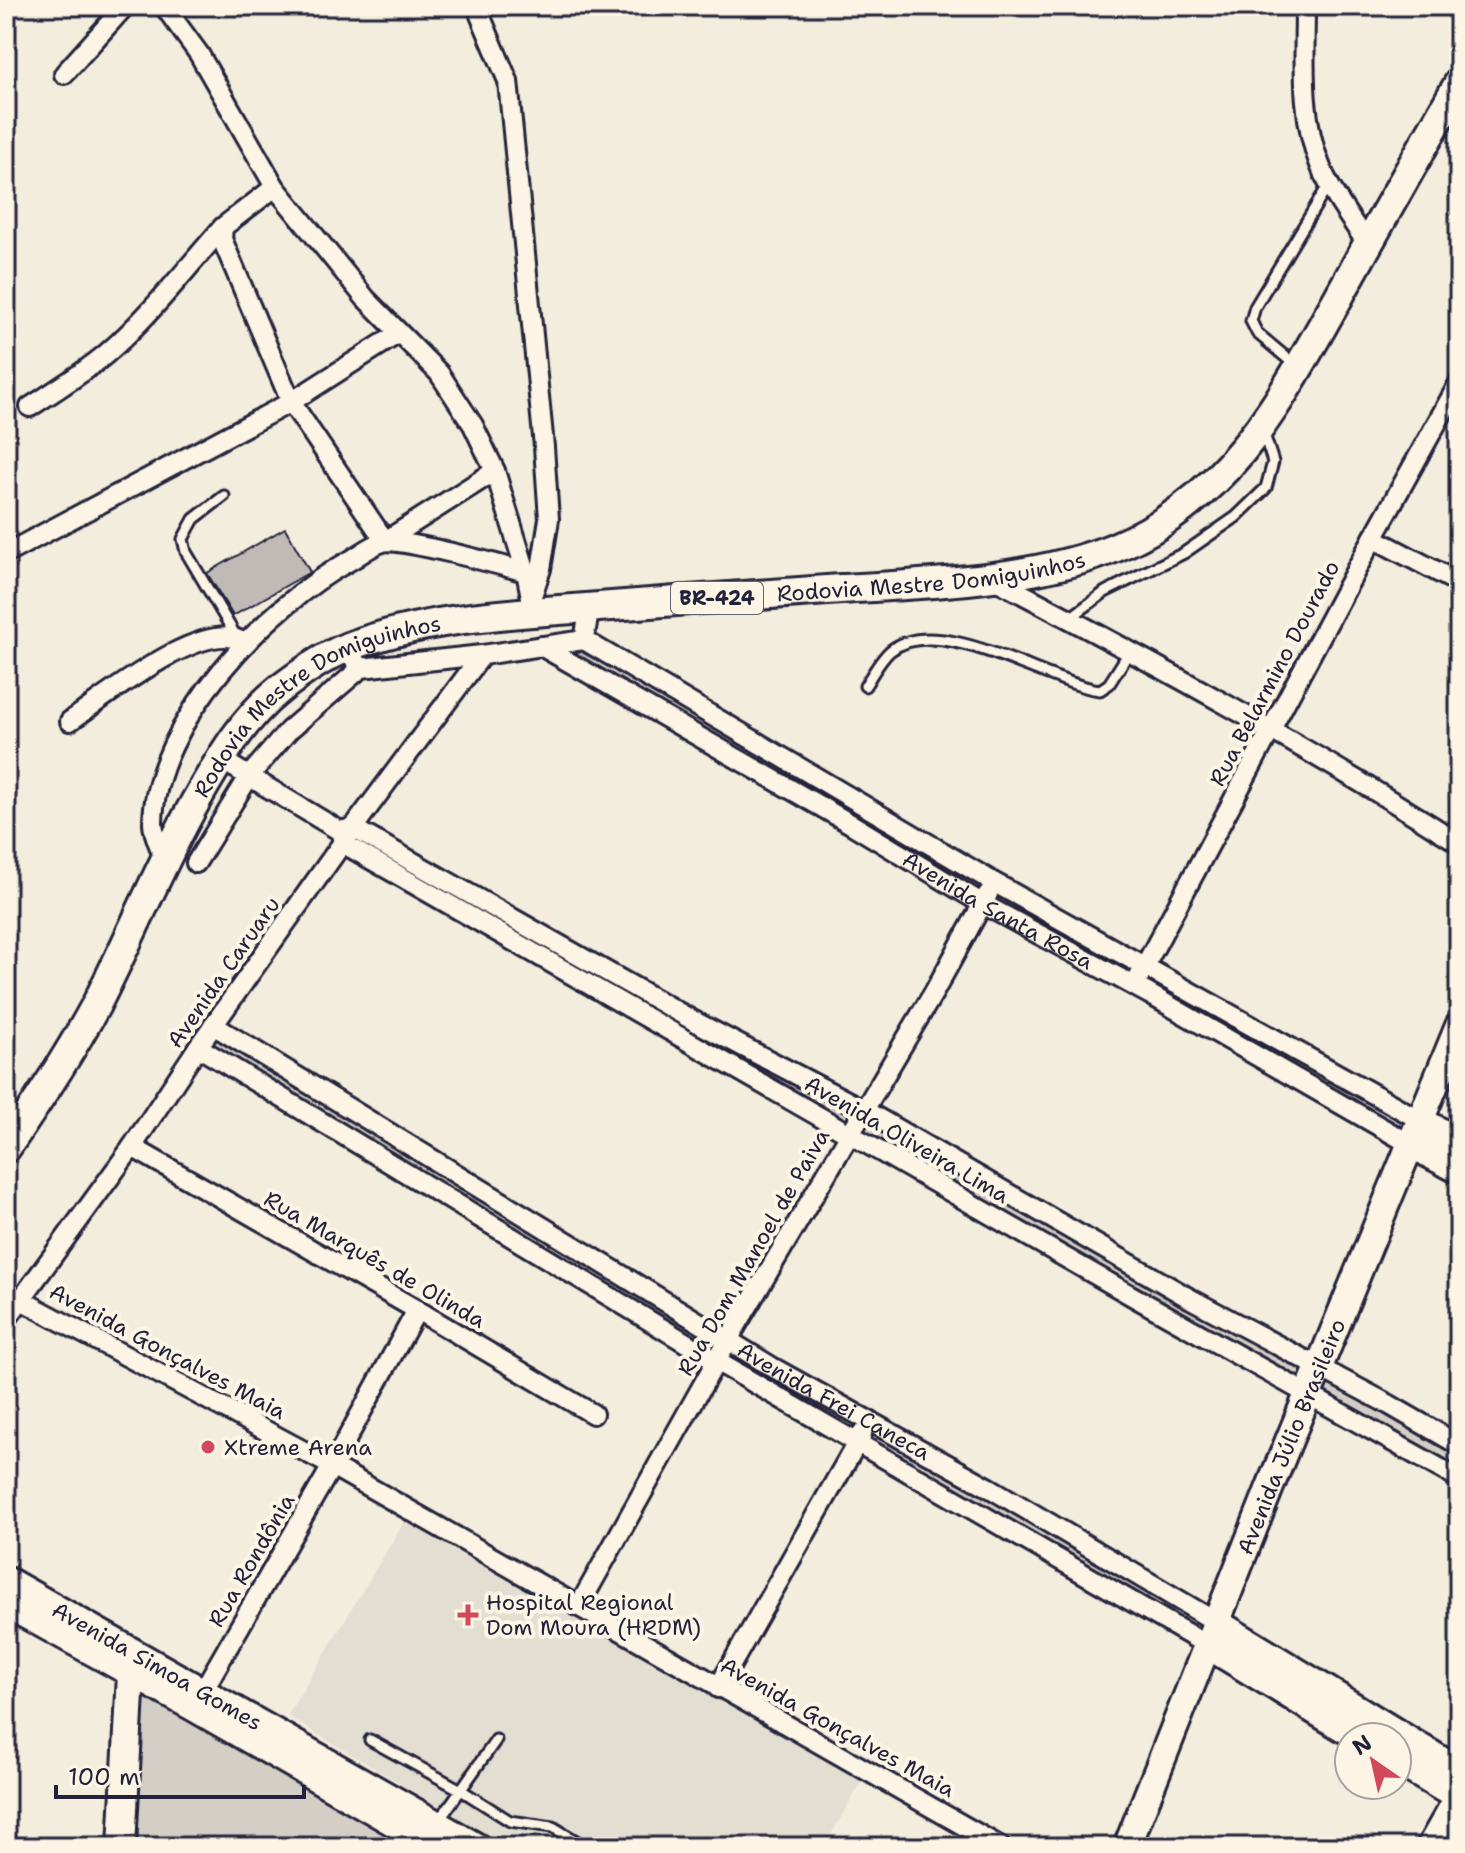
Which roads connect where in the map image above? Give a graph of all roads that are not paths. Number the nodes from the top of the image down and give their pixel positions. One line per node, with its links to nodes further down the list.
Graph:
1 (125, 6): 5 (street)
2 (164, 6): 8 (street)
3 (1305, 6): 7 (street)
4 (480, 15): 25 (street)
5 (64, 74)
6 (1459, 83): 10 (main road, Rodovia Mestre Domiguinhos / BR-424)
7 (1329, 184): 10 (street); 12 (lane)
8 (275, 187): 9 (street); 11 (street)
9 (223, 227): 14 (street); 15 (street)
10 (1368, 245): 12 (main road, Rodovia Mestre Domiguinhos / BR-424)
11 (399, 333): 14 (street); 17 (street)
12 (1298, 368): 16 (main road, Rodovia Mestre Domiguinhos / BR-424)
13 (1459, 383): 19 (street, Rua Belarmino Dourado)
14 (291, 402): 20 (street); 21 (street)
15 (30, 407)
16 (1261, 426): 23 (main road, Rodovia Mestre Domiguinhos / BR-424); 27 (lane)
17 (495, 471): 20 (street); 22 (street)
18 (224, 496): 29 (lane)
19 (1373, 538): 24 (street); 36 (street, Rua Belarmino Dourado)
20 (385, 541): 22 (street); 29 (street)
21 (11, 551)
22 (526, 572): 25 (street)
23 (988, 576): 26 (main road, Rodovia Mestre Domiguinhos / BR-424); 27 (street)
24 (1459, 583)
25 (533, 604): 26 (main road, Rodovia Mestre Domiguinhos / BR-424); 33 (main road, Rodovia Mestre Domiguinhos / BR-424)
26 (590, 607): 28 (street)
27 (1070, 618): 31 (street)
28 (584, 640): 30 (street); 43 (street, Avenida Santa Rosa)
29 (240, 641): 35 (street); 41 (street)
30 (541, 646): 32 (street); 44 (street, Avenida Santa Rosa)
31 (1130, 651): 34 (lane); 36 (street)
32 (482, 655): 33 (street); 39 (street, Avenida Caruaru)
33 (353, 658): 37 (main road, Rodovia Mestre Domiguinhos / BR-424); 38 (street)
34 (865, 686)
35 (70, 721)
36 (1269, 731): 40 (street); 47 (street, Rua Belarmino Dourado)
37 (220, 759): 38 (street, Avenida Oliveira Lima); 41 (main road, Rodovia Mestre Domiguinhos / BR-424)
38 (250, 775): 39 (street, Avenida Oliveira Lima); 42 (street)
39 (346, 834): 45 (street, Avenida Oliveira Lima); 46 (street, Avenida Oliveira Lima); 49 (street, Avenida Caruaru)
40 (1459, 843)
41 (164, 858): 59 (main road, Rodovia Mestre Domiguinhos / BR-424)
42 (196, 863)
43 (995, 883): 44 (street, Rua Dom Manoel de Paiva); 47 (street, Avenida Santa Rosa)
44 (983, 904): 48 (street, Avenida Santa Rosa); 52 (street, Rua Dom Manoel de Paiva)
45 (498, 908): 46 (street); 52 (street, Avenida Oliveira Lima)
46 (487, 925): 55 (street, Avenida Oliveira Lima)
47 (1144, 967): 48 (street, Rua Belarmino Dourado); 54 (street, Avenida Santa Rosa)
48 (1134, 986): 54 (street, Avenida Santa Rosa)
49 (213, 1025): 51 (street, Avenida Caruaru); 53 (street, Avenida Frei Caneca)
50 (1459, 1026): 54 (main road, Avenida Júlio Brasileiro)
51 (198, 1047): 56 (street, Avenida Frei Caneca); 58 (street, Avenida Caruaru)
52 (864, 1110): 55 (street, Rua Dom Manoel de Paiva); 66 (street, Avenida Oliveira Lima)
53 (366, 1118): 56 (street); 64 (street, Avenida Frei Caneca)
54 (1415, 1132): 57 (main road, Avenida Santa Rosa); 60 (main road, Avenida Santa Rosa); 66 (main road, Avenida Júlio Brasileiro)
55 (850, 1134): 64 (street, Rua Dom Manoel de Paiva); 67 (street, Avenida Oliveira Lima)
56 (354, 1139): 65 (street, Avenida Frei Caneca)
57 (1459, 1142)
58 (132, 1147): 61 (street, Avenida Caruaru); 62 (street, Rua Marquês de Olinda)
59 (6, 1148)
60 (1459, 1170)
61 (21, 1300): 63 (street, Avenida Caruaru); 72 (street, Avenida Gonçalves Maia)
62 (417, 1310): 68 (street, Rua Marquês de Olinda); 72 (street, Rua Rondônia)
63 (6, 1320)
64 (728, 1340): 65 (street, Rua Dom Manoel de Paiva); 69 (street, Avenida Frei Caneca)
65 (716, 1361): 70 (street, Avenida Frei Caneca); 76 (street, Rua Dom Manoel de Paiva)
66 (1319, 1369): 67 (main road, Avenida Júlio Brasileiro); 71 (street, Avenida Oliveira Lima)
67 (1309, 1394): 73 (street, Avenida Oliveira Lima); 77 (main road, Avenida Júlio Brasileiro)
68 (593, 1414)
69 (869, 1421): 70 (street); 77 (street, Avenida Frei Caneca)
70 (856, 1443): 77 (street, Avenida Frei Caneca); 79 (street)
71 (1459, 1445)
72 (332, 1466): 76 (street, Avenida Gonçalves Maia); 80 (street, Rua Rondônia)
73 (1459, 1479)
74 (6, 1580): 78 (main road, Avenida Simoa Gomes)
75 (6, 1604): 78 (main road, Avenida Simoa Gomes)
76 (579, 1606): 79 (street, Avenida Gonçalves Maia)
77 (1211, 1633): 81 (main road, Avenida Frei Caneca); 85 (main road, Avenida Frei Caneca); 93 (main road, Avenida Júlio Brasileiro)
78 (135, 1666): 80 (main road, Avenida Simoa Gomes); 90 (main road)
79 (718, 1688): 92 (street, Avenida Gonçalves Maia)
80 (198, 1699): 88 (main road, Avenida Simoa Gomes)
81 (1335, 1721)
82 (370, 1740): 86 (lane)
83 (496, 1740): 86 (lane)
84 (1413, 1770): 87 (main road)
85 (1459, 1771)
86 (461, 1790): 88 (lane); 91 (lane)
87 (1459, 1797): 94 (main road)
88 (434, 1838): 89 (main road, Avenida Simoa Gomes)
89 (470, 1846)
90 (122, 1847)
91 (586, 1847)
92 (1001, 1847)
93 (1127, 1847)
94 (1430, 1847)

